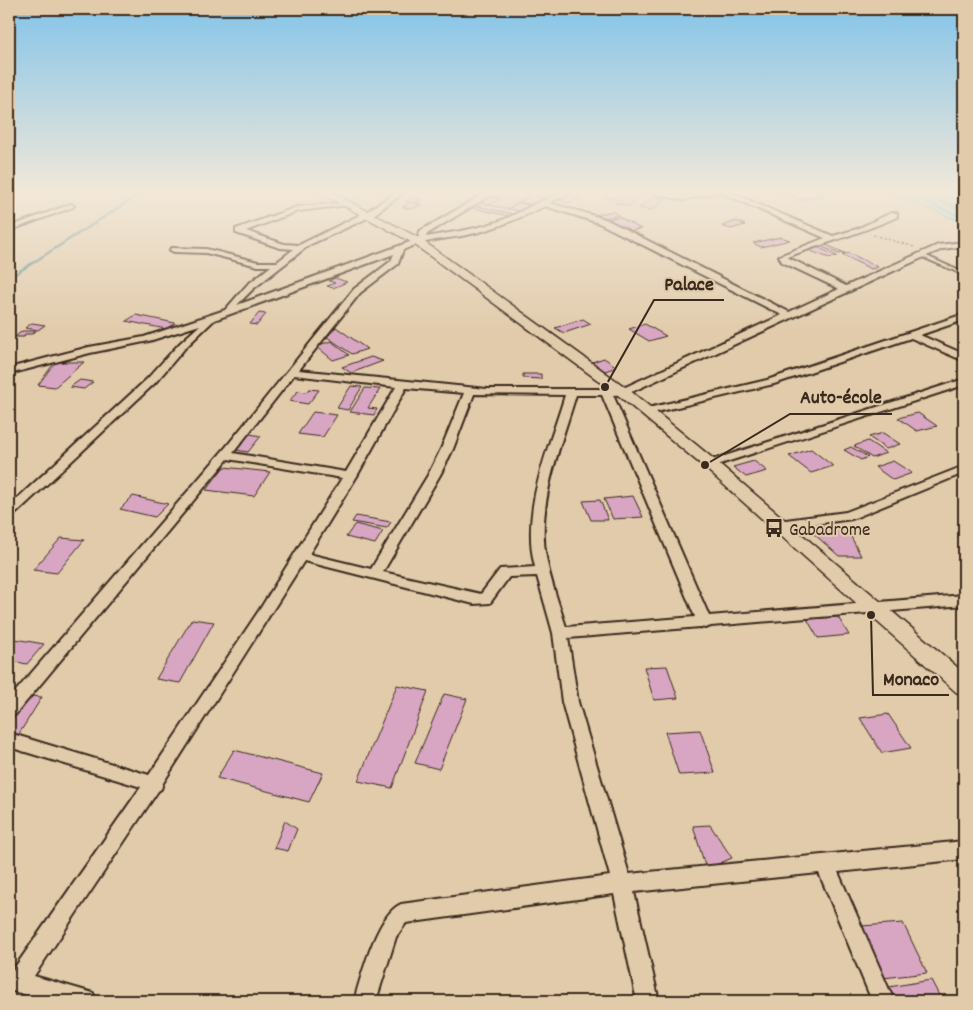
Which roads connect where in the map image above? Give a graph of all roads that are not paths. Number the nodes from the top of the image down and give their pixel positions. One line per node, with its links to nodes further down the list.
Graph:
1 (260, 238): 9 (street)
2 (319, 238): 9 (street)
3 (414, 238): 7 (street)
4 (429, 238): 7 (street)
5 (636, 238): 17 (street)
6 (832, 238): 15 (street)
7 (418, 240): 10 (street); 28 (street)
8 (964, 244): 12 (street)
9 (300, 247): 13 (street)
10 (399, 249): 16 (street); 23 (street)
11 (174, 250): 13 (street)
12 (924, 253): 14 (lane); 15 (street)
13 (281, 264): 16 (street)
14 (964, 274)
15 (848, 290): 17 (street)
16 (227, 311): 19 (street)
17 (790, 316): 28 (street)
18 (964, 317): 20 (street)
19 (211, 318): 22 (street); 35 (street)
20 (911, 334): 21 (street); 30 (street)
21 (964, 358)
22 (9, 370)
23 (291, 372): 25 (street); 31 (street)
24 (964, 382): 32 (street)
25 (403, 385): 26 (street); 34 (street)
26 (470, 392): 29 (street); 39 (street)
27 (606, 392): 28 (street); 29 (street); 42 (street)
28 (624, 392): 30 (street)
29 (571, 393): 38 (street)
30 (648, 411): 32 (street)
31 (224, 455): 34 (street); 45 (street)
32 (710, 464): 36 (street)
33 (964, 469): 36 (street)
34 (351, 476): 37 (street)
35 (9, 513)
36 (778, 525): 41 (street)
37 (300, 556): 39 (street); 47 (street)
38 (543, 570): 39 (street); 43 (street)
39 (375, 573)
40 (964, 600): 41 (street)
41 (876, 607): 42 (street); 44 (street)
42 (705, 623): 43 (street)
43 (560, 633): 50 (street)
44 (964, 686)
45 (9, 710)
46 (9, 740): 47 (street)
47 (155, 784): 51 (street)
48 (964, 850): 49 (street)
49 (825, 864): 50 (street); 55 (street)
50 (622, 884): 53 (street); 54 (street)
51 (13, 980): 52 (street)
52 (85, 1001)
53 (365, 1001)
54 (648, 1001)
55 (883, 1001)

